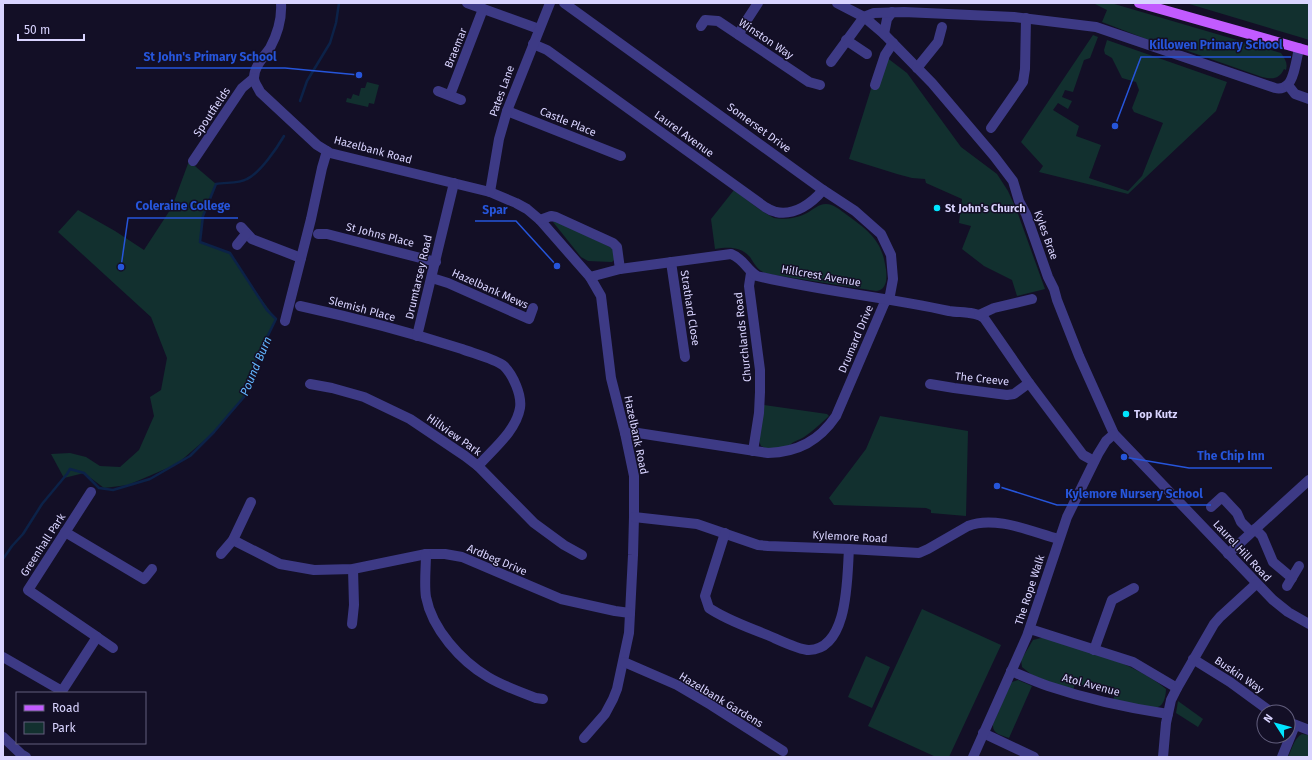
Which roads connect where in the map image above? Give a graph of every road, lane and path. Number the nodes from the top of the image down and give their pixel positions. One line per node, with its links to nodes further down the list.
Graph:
1 (281, 3): 24 (street)
2 (467, 3): 8 (street)
3 (550, 3): 14 (street, Pates Lane)
4 (564, 3): 38 (street, Somerset Drive)
5 (758, 3): 16 (street)
6 (837, 3): 10 (street, Kyles Brae)
7 (1139, 3): 20 (main road)
8 (484, 9): 14 (street); 29 (street, Braemar)
9 (892, 12): 10 (street); 11 (street); 15 (street)
10 (864, 17): 15 (street, Kyles Brae); 17 (street)
11 (1026, 18): 26 (street); 33 (street)
12 (701, 26): 16 (street, Winston Way)
13 (942, 27): 23 (street)
14 (539, 29): 19 (street, Pates Lane)
15 (884, 34): 18 (street, Kyles Brae)
16 (739, 35): 25 (street, Winston Way)
17 (846, 40): 21 (street); 22 (street)
18 (893, 43): 23 (street, Kyles Brae); 27 (street)
19 (533, 44): 32 (street, Pates Lane); 38 (street, Laurel Avenue)
20 (1304, 49): 26 (street)
21 (867, 54)
22 (831, 62)
23 (917, 68): 62 (street, Kyles Brae)
24 (254, 78): 34 (street, Hazelbank Road); 36 (street, Spoutfields)
25 (820, 84)
26 (1288, 85): 30 (street)
27 (875, 86)
28 (438, 91): 29 (street)
29 (450, 95): 31 (street)
30 (1309, 99)
31 (461, 100)
32 (507, 110): 35 (street, Castle Place); 39 (street, Pates Lane)
33 (991, 128)
34 (327, 151): 37 (street, Hazelbank Road); 43 (street)
35 (621, 156)
36 (193, 161)
37 (454, 183): 39 (street, Hazelbank Road); 44 (street, Drumtarsey Road)
38 (823, 190): 51 (street, Somerset Drive)
39 (490, 192): 40 (street, Hazelbank Road)
40 (540, 220): 46 (street); 48 (street, Hazelbank Road)
41 (318, 234): 44 (street, St Johns Place)
42 (237, 245): 43 (street)
43 (302, 258): 55 (street)
44 (436, 262): 49 (street, Drumtarsey Road)
45 (671, 262): 46 (street); 47 (street); 57 (street, Strathard Close)
46 (620, 270): 48 (street)
47 (751, 273): 51 (street, Hillcrest Avenue); 63 (street, Churchlands Road)
48 (590, 277): 61 (street, Hazelbank Road)
49 (432, 278): 53 (street, Hazelbank Mews); 56 (street, Drumtarsey Road)
50 (1032, 299): 54 (street)
51 (887, 300): 54 (street, Drumard Drive); 63 (street, Drumard Drive)
52 (300, 306): 56 (street, Slemish Place)
53 (533, 308)
54 (980, 314): 60 (street)
55 (286, 321)
56 (417, 336): 65 (street, Drumtarsey Road)
57 (685, 357)
58 (310, 384): 65 (street, Hillview Park)
59 (930, 384): 60 (street, The Creeve)
60 (1029, 384): 64 (street)
61 (625, 433): 63 (street, Drumard Drive); 70 (street, Hazelbank Road)
62 (1114, 434): 64 (street, The Rope Walk); 79 (street, Laurel Hill Road)
63 (752, 451)
64 (1094, 461): 75 (street, The Rope Walk)
65 (478, 466): 80 (street, Hillview Park)
66 (1309, 480): 71 (street)
67 (90, 492): 72 (street, Greenhall Park)
68 (251, 502): 74 (street)
69 (1211, 507): 71 (street)
70 (634, 517): 73 (street, Kylemore Road); 86 (street, Hazelbank Road)
71 (1253, 531): 79 (street); 81 (street)
72 (65, 532): 82 (street); 90 (street, Greenhall Park)
73 (725, 533): 76 (street, Kylemore Road); 76 (street)
74 (233, 540): 77 (street); 83 (street, Ardbeg Drive)
75 (1059, 540): 76 (street, Kylemore Road); 89 (street, The Rope Walk)
76 (848, 549)
77 (220, 554)
78 (426, 554): 83 (street, Ardbeg Drive); 86 (street, Ardbeg Drive); 98 (street)
79 (1228, 554): 84 (street, Laurel Hill Road)
80 (582, 556)
81 (1299, 566)
82 (152, 569)
83 (353, 569): 87 (street)
84 (1256, 584): 88 (street, Laurel Hill Road); 94 (street)
85 (1134, 588): 92 (street)
86 (630, 613): 95 (street, Hazelbank Road)
87 (352, 624)
88 (1309, 624)
89 (1030, 629): 92 (street); 96 (street, The Rope Walk)
90 (98, 637): 91 (street); 93 (street)
91 (113, 648)
92 (1094, 650): 97 (street)
93 (3, 657)
94 (1193, 659): 97 (street); 99 (street, Buskin Way)
95 (624, 662): 105 (street, Hazelbank Road); 107 (street, Hazelbank Gardens)
96 (1011, 671): 100 (street, Atol Avenue); 103 (street, The Rope Walk)
97 (1177, 688): 100 (street)
98 (542, 699)
99 (1260, 704)
100 (1168, 714): 111 (street)
101 (1296, 725): 102 (street)
102 (1309, 730)
103 (983, 733): 109 (street, The Rope Walk); 110 (street)
104 (3, 737): 108 (street)
105 (584, 738)
106 (1286, 744): 112 (street)
107 (783, 751)
108 (26, 757)
109 (973, 757)
110 (1034, 757)
111 (1163, 757)
112 (1282, 757)

